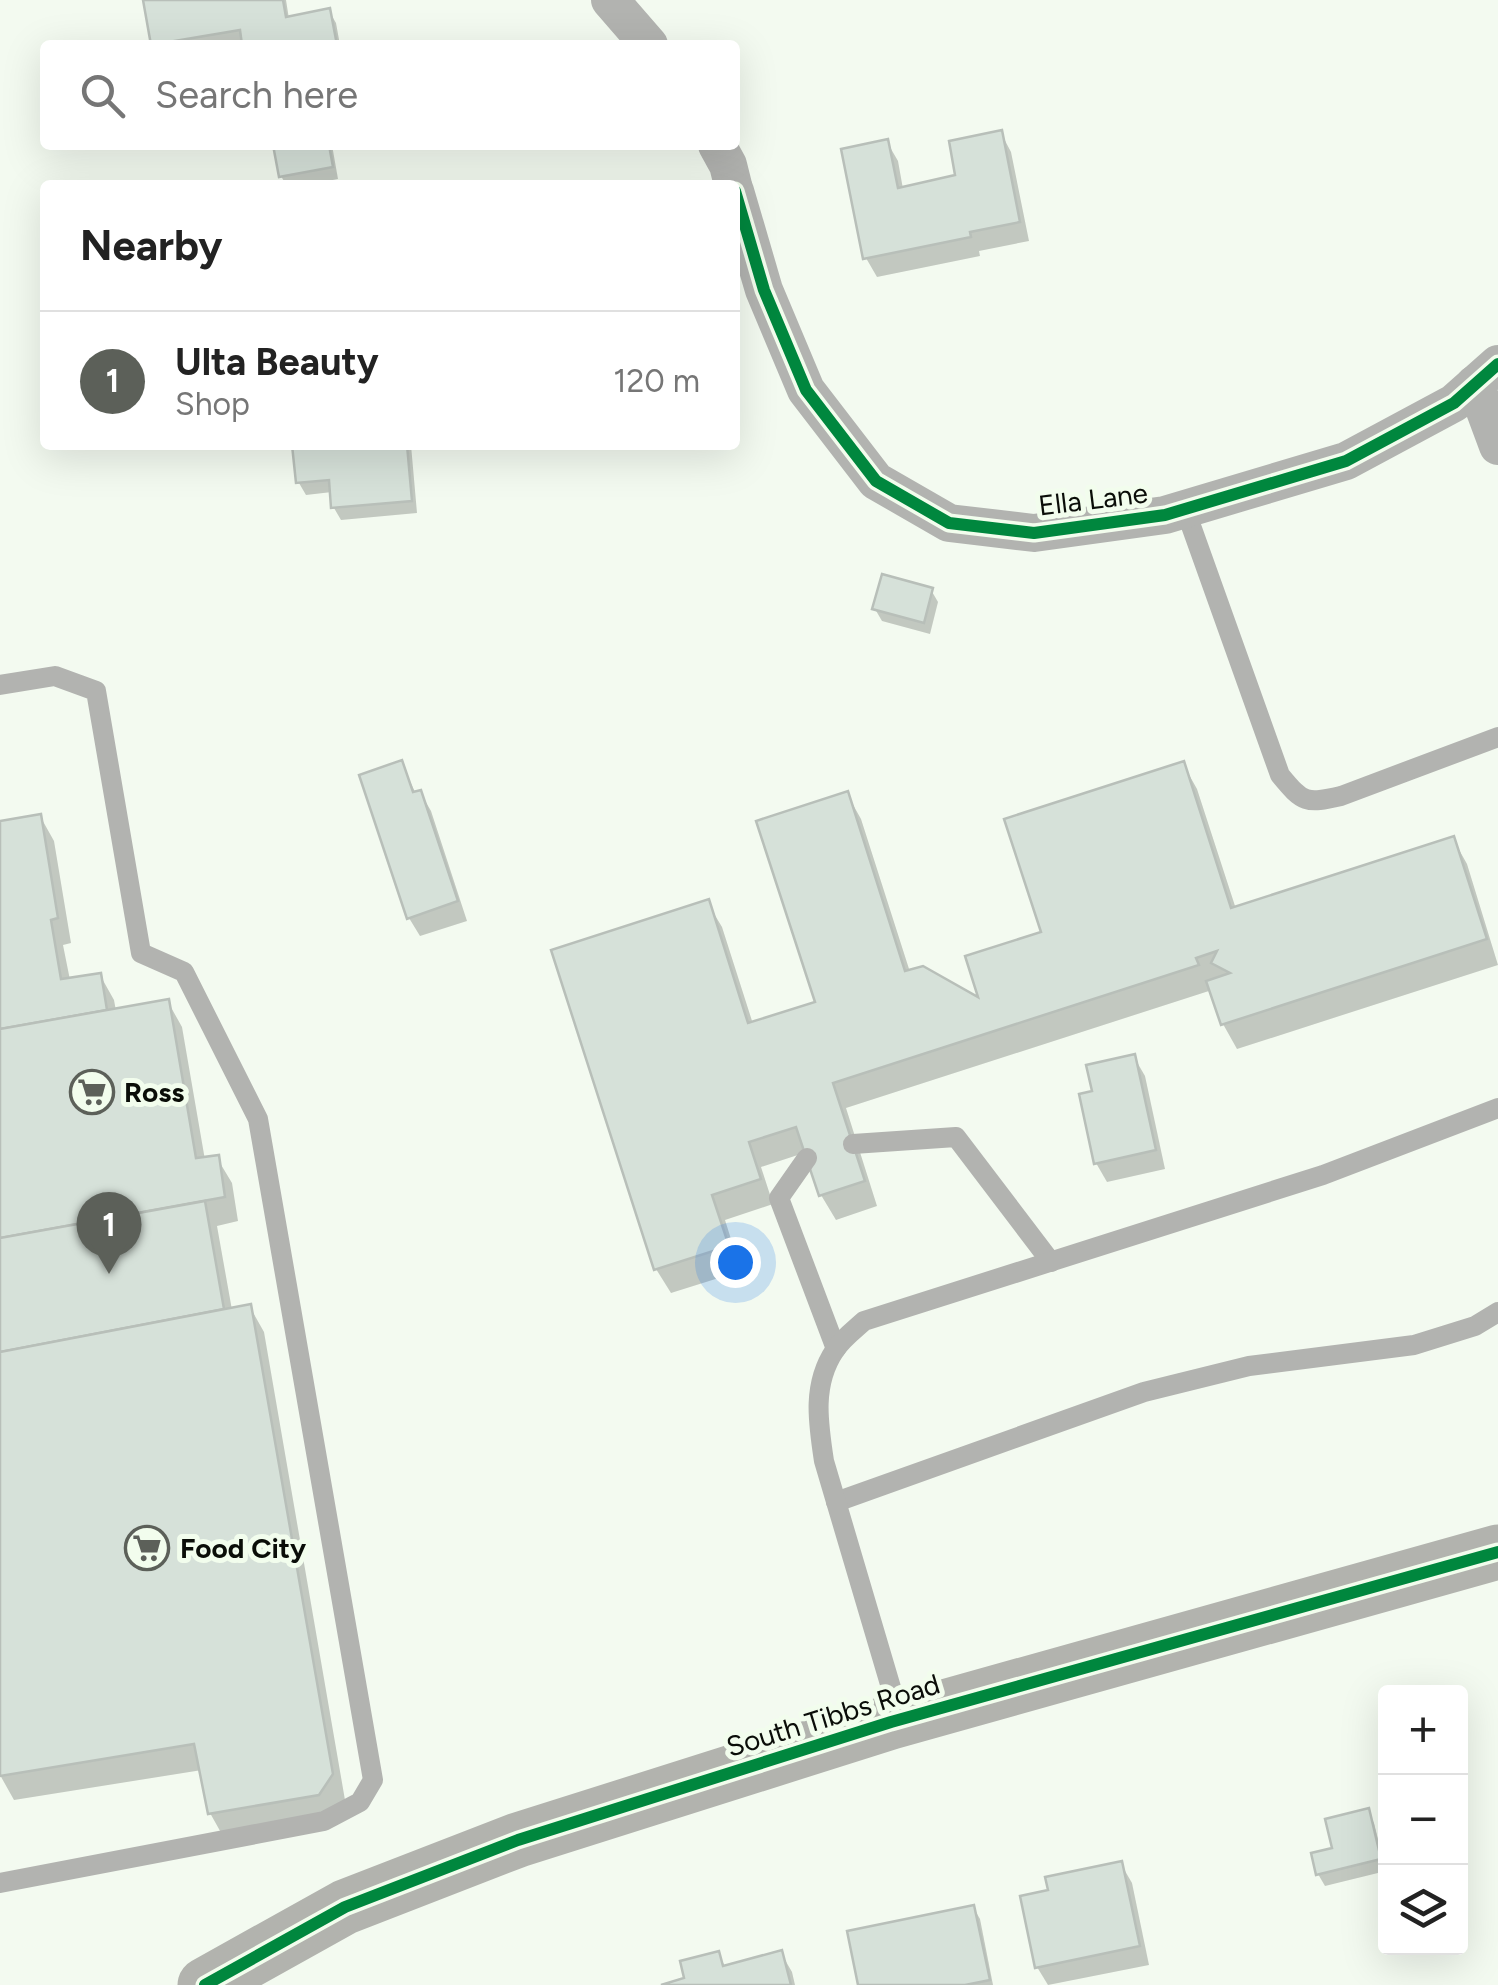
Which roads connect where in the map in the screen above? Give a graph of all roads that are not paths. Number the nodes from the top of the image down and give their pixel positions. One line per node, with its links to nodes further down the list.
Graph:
1 (610, 0): 2 (street)
2 (645, 40)
3 (719, 150): 4 (street, Ella Lane)
4 (732, 180)
5 (740, 208): 8 (street, Ella Lane)
6 (1487, 374): 7 (street); 8 (street, Ella Lane)
7 (1498, 446)
8 (1185, 509): 10 (lane)
9 (0, 685): 20 (lane)
10 (1498, 737)
11 (1498, 1108): 14 (lane)
12 (853, 1144): 14 (lane)
13 (807, 1158): 16 (lane)
14 (1051, 1262): 16 (lane)
15 (1498, 1312): 17 (lane)
16 (836, 1348): 17 (lane)
17 (836, 1502): 19 (lane)
18 (1498, 1552): 19 (street, South Tibbs Road)
19 (900, 1719): 21 (street, South Tibbs Road)
20 (0, 1883)
21 (205, 1985)

